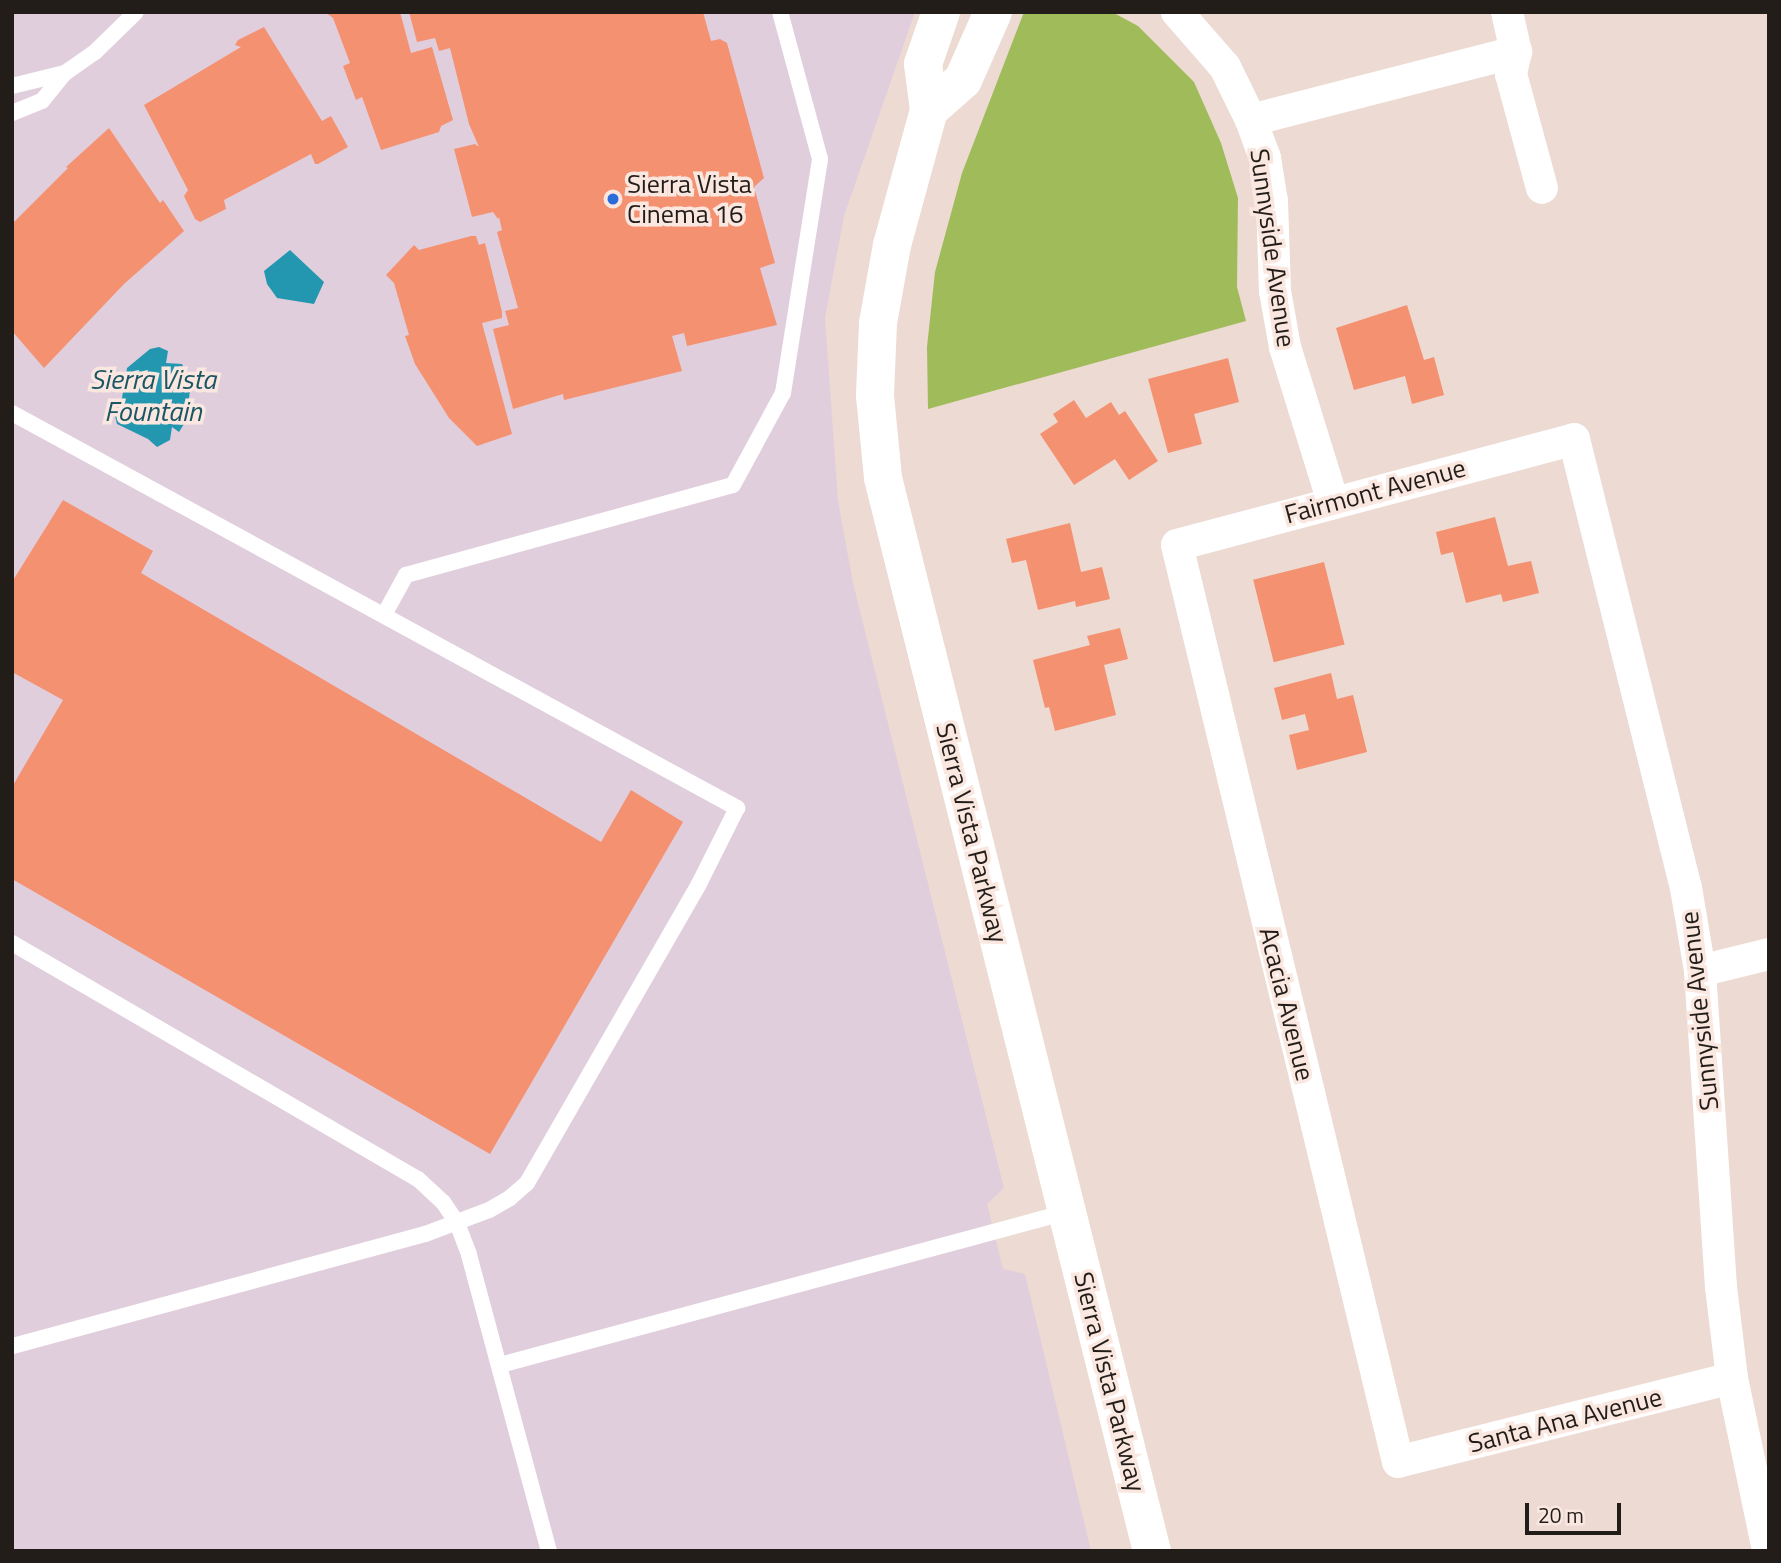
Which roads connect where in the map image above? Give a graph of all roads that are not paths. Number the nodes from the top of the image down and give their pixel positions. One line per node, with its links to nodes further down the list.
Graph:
1 (136, 12): 8 (lane)
2 (780, 12): 18 (lane)
3 (941, 12): 10 (main road, Sierra Vista Parkway)
4 (993, 12): 10 (main road)
5 (1177, 12): 12 (street, Sunnyside Avenue)
6 (1507, 12): 7 (street)
7 (1516, 52): 12 (street); 13 (street)
8 (65, 74): 9 (lane); 11 (lane)
9 (12, 86)
10 (929, 110): 22 (main road, Sierra Vista Parkway)
11 (12, 113)
12 (1251, 120): 16 (street, Sunnyside Avenue)
13 (1542, 188)
14 (12, 413): 18 (lane)
15 (1574, 439): 16 (street, Fairmont Avenue); 21 (street, Sunnyside Avenue)
16 (1332, 502): 17 (street, Fairmont Avenue)
17 (1177, 545): 27 (street, Acacia Avenue)
18 (384, 615): 23 (lane)
19 (12, 943): 23 (lane)
20 (1769, 954): 21 (street)
21 (1700, 971): 26 (street, Sunnyside Avenue)
22 (1067, 1212): 25 (lane); 29 (main road, Sierra Vista Parkway)
23 (457, 1223): 24 (lane); 25 (lane)
24 (12, 1346)
25 (500, 1366): 28 (lane)
26 (1732, 1378): 27 (street, Santa Ana Avenue); 30 (street, Sunnyside Avenue)
27 (1398, 1462)
28 (549, 1551)
29 (1152, 1551)
30 (1768, 1551)

